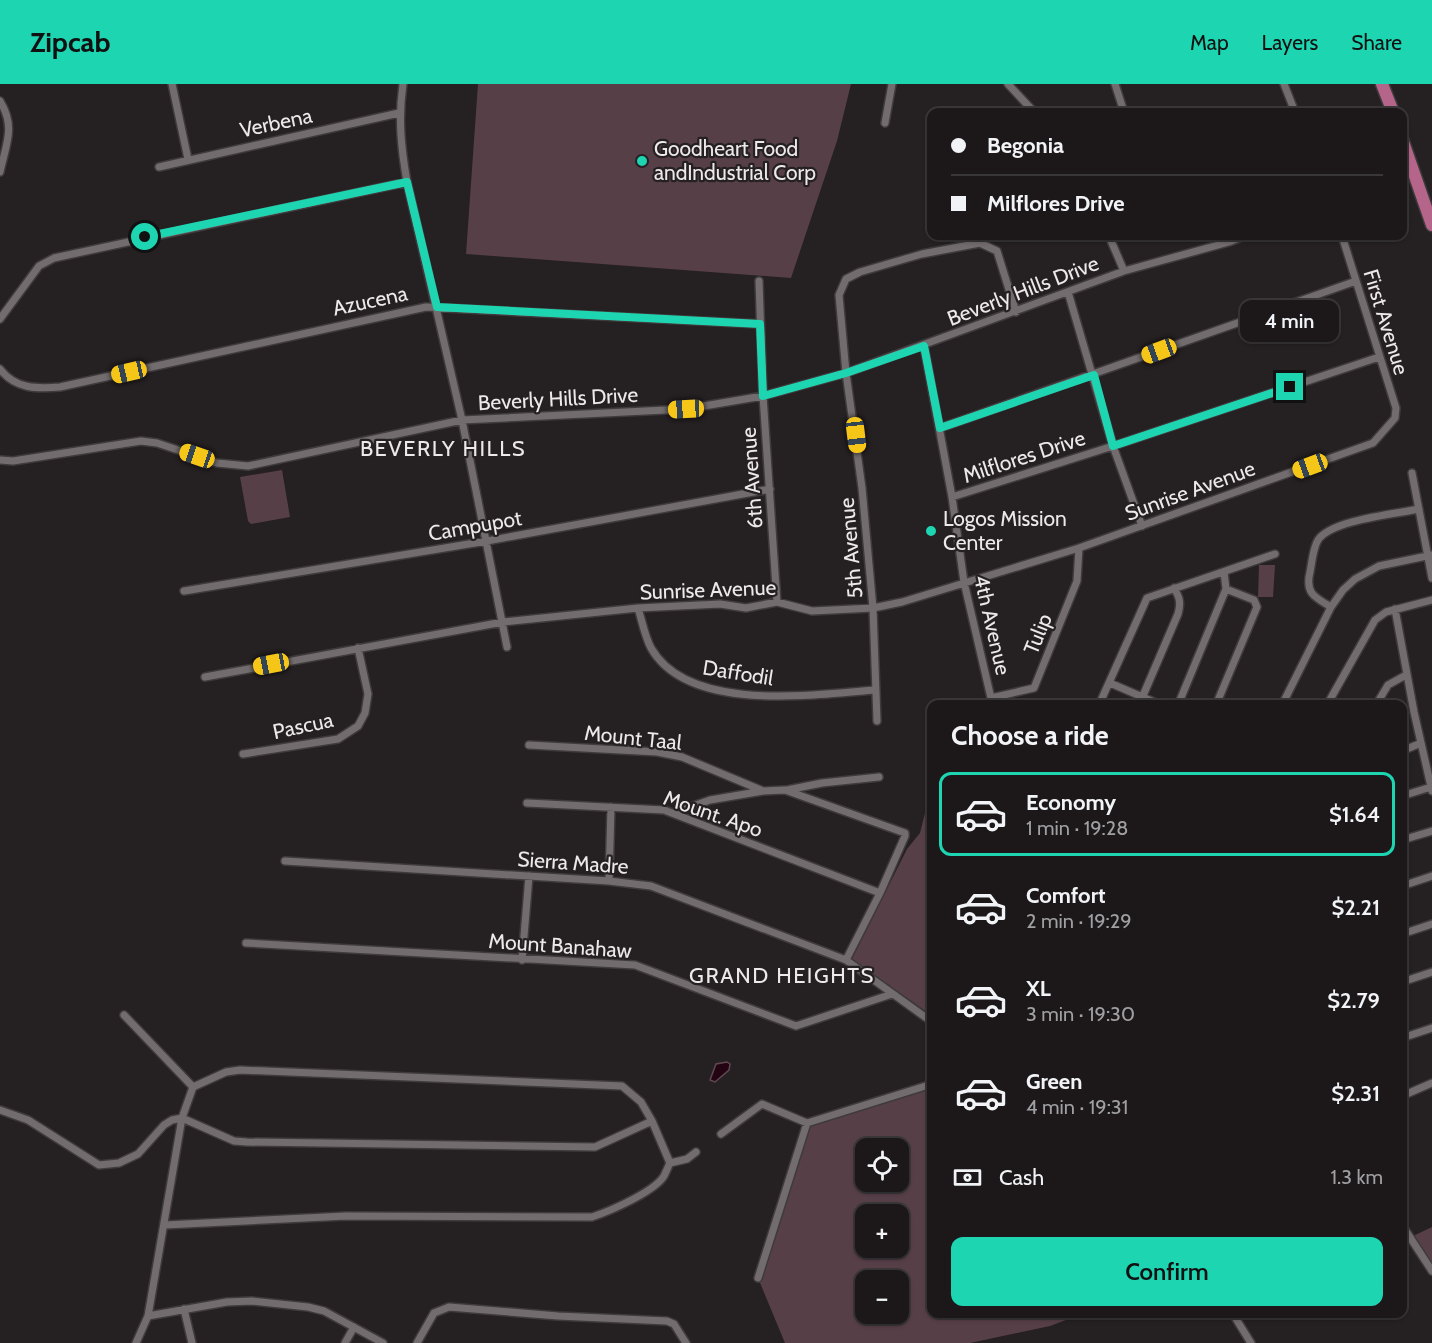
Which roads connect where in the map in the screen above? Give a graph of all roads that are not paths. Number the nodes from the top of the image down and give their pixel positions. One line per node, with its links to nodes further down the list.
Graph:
1 (172, 84): 15 (street)
2 (403, 84): 13 (street)
3 (892, 84): 14 (street)
4 (1008, 84): 9 (street)
5 (1114, 84): 10 (street)
6 (1284, 84): 11 (street)
7 (1382, 84): 12 (main road)
8 (0, 101): 18 (street)
9 (1031, 108)
10 (1123, 108)
11 (1294, 108)
12 (1391, 108)
13 (399, 113): 15 (street, Verbena); 19 (street)
14 (885, 123)
15 (188, 159): 16 (street, Verbena)
16 (159, 167)
17 (1407, 170): 20 (main road)
18 (0, 172)
19 (407, 182): 29 (street); 31 (street)
20 (1428, 205): 21 (main road)
21 (1432, 225)
22 (1111, 240): 25 (street)
23 (1234, 240): 25 (street, Beverly Hills Drive)
24 (1343, 240): 27 (street, First Avenue)
25 (1124, 271): 28 (street, Beverly Hills Drive)
26 (759, 280): 32 (street, 6th Avenue)
27 (1356, 281): 34 (street, First Avenue); 37 (street)
28 (1068, 292): 30 (street, Beverly Hills Drive); 37 (street)
29 (437, 307): 32 (street, Azucena); 35 (street, Azucena); 40 (street)
30 (1016, 312): 33 (street, Beverly Hills Drive); 36 (street, 5th Avenue)
31 (0, 319)
32 (760, 324): 38 (street, 6th Avenue)
33 (924, 346): 36 (street, Beverly Hills Drive); 41 (street, 4th Avenue)
34 (1379, 357): 39 (street, First Avenue); 42 (street, Milflores Drive)
35 (0, 369)
36 (846, 373): 38 (street, Beverly Hills Drive); 63 (street, 5th Avenue)
37 (1094, 375): 41 (street); 42 (street)
38 (763, 396): 40 (street, Beverly Hills Drive); 45 (street, 6th Avenue)
39 (1395, 418): 48 (street, Sunrise Avenue)
40 (462, 420): 43 (street, Beverly Hills Drive); 49 (street)
41 (940, 428): 46 (street, 4th Avenue)
42 (1113, 446): 46 (street, Milflores Drive); 48 (street)
43 (0, 460)
44 (1412, 473): 47 (street)
45 (770, 489): 49 (street, Campupot); 60 (street, 6th Avenue)
46 (952, 497): 55 (street, 4th Avenue)
47 (1419, 509): 52 (street); 61 (street)
48 (1143, 526): 50 (street, Sunrise Avenue)
49 (487, 541): 58 (street, Campupot); 65 (street)
50 (1079, 548): 55 (street, Sunrise Avenue); 73 (street, Tulip)
51 (1275, 554): 53 (street)
52 (1430, 556): 54 (street); 61 (street)
53 (1224, 572): 56 (street); 57 (street)
54 (1432, 578)
55 (964, 582): 63 (street, Sunrise Avenue); 73 (street, 4th Avenue)
56 (1174, 588): 70 (street); 72 (street)
57 (1226, 589): 77 (street); 78 (street)
58 (184, 591)
59 (1432, 600): 64 (street)
60 (777, 602): 62 (street, Sunrise Avenue); 63 (street, Sunrise Avenue)
61 (1331, 607): 79 (street)
62 (639, 608): 65 (street, Sunrise Avenue); 71 (street, Daffodil)
63 (873, 608): 71 (street, 5th Avenue)
64 (1395, 609): 68 (street); 80 (street)
65 (503, 622): 66 (street); 67 (street, Sunrise Avenue)
66 (507, 647)
67 (358, 648): 69 (street, Sunrise Avenue); 86 (street, Pascua)
68 (1406, 675): 81 (street); 83 (street)
69 (205, 677)
70 (1110, 683): 72 (street); 74 (street)
71 (875, 690): 82 (street, 5th Avenue)
72 (1143, 697): 75 (street); 76 (street)
73 (991, 698)
74 (1102, 700)
75 (1142, 700)
76 (1150, 700)
77 (1180, 700)
78 (1218, 700)
79 (1284, 700)
80 (1330, 700)
81 (1379, 700)
82 (877, 721)
83 (1421, 743): 85 (street); 88 (street)
84 (529, 745): 90 (street, Mount Taal)
85 (1407, 749)
86 (243, 754)
87 (879, 777): 89 (street)
88 (1431, 789): 91 (street)
89 (785, 790): 90 (street); 102 (street)
90 (763, 791): 94 (street)
91 (1407, 795)
92 (527, 803): 93 (street, Mount. Apo)
93 (611, 807): 94 (street, Mount. Apo); 100 (street)
94 (673, 813): 102 (street, Mount. Apo)
95 (1432, 831): 96 (street)
96 (1407, 838)
97 (285, 861): 98 (street, Sierra Madre)
98 (529, 876): 100 (street, Sierra Madre); 106 (street)
99 (1432, 876): 101 (street)
100 (609, 881): 107 (street, Sierra Madre)
101 (1407, 884)
102 (880, 893): 107 (street)
103 (1432, 924): 104 (street)
104 (1407, 932)
105 (246, 943): 106 (street, Mount Banahaw)
106 (522, 960): 110 (street, Mount Banahaw)
107 (846, 960): 110 (street, Sierra Madre)
108 (1432, 972): 109 (street)
109 (1407, 980)
110 (892, 994): 112 (street, Sierra Madre)
111 (124, 1015): 117 (street)
112 (927, 1018)
113 (1432, 1028): 114 (street)
114 (1407, 1036)
115 (1432, 1083): 118 (street)
116 (927, 1086): 122 (street)
117 (193, 1087): 120 (street); 121 (street)
118 (1407, 1094)
119 (0, 1110): 120 (street)
120 (182, 1118): 121 (street); 126 (street)
121 (652, 1121): 125 (street)
122 (807, 1123): 123 (street); 129 (street)
123 (721, 1134)
124 (696, 1152): 125 (street)
125 (670, 1163): 126 (street)
126 (165, 1225): 131 (street)
127 (1407, 1233): 128 (street)
128 (1432, 1271)
129 (758, 1278)
130 (184, 1309): 131 (street); 133 (street); 135 (street)
131 (148, 1316): 134 (street)
132 (1235, 1318): 140 (street)
133 (354, 1327): 136 (street); 137 (street)
134 (136, 1343)
135 (192, 1343)
136 (345, 1343)
137 (383, 1343)
138 (417, 1343): 139 (street)
139 (686, 1343)
140 (1251, 1343)

